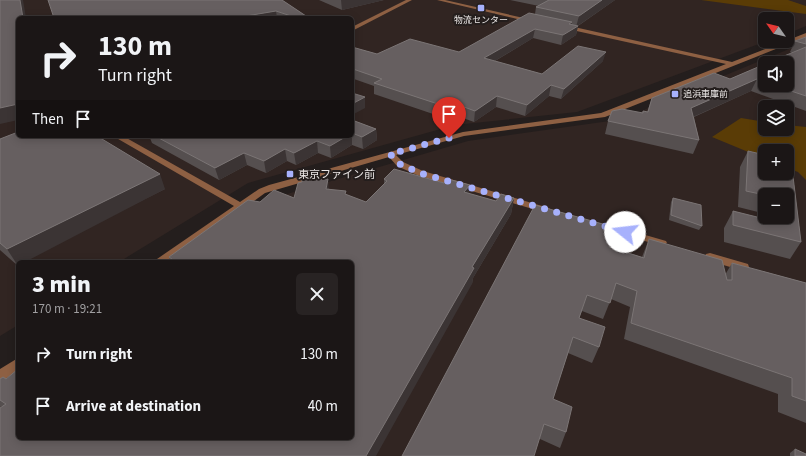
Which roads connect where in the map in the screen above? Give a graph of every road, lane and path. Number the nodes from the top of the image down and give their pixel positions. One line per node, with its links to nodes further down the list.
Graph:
1 (410, 0): 5 (street)
2 (439, 0): 3 (street)
3 (540, 22)
4 (555, 25): 7 (street)
5 (354, 28)
6 (806, 35): 7 (street)
7 (734, 64): 9 (street)
8 (121, 138): 10 (street)
9 (390, 154): 10 (street); 11 (street)
10 (240, 206): 15 (street)
11 (557, 213)
12 (595, 224): 13 (street)
13 (670, 245)
14 (700, 254): 16 (street)
15 (164, 260)
16 (753, 269)
17 (16, 365): 18 (street)
18 (0, 376)

